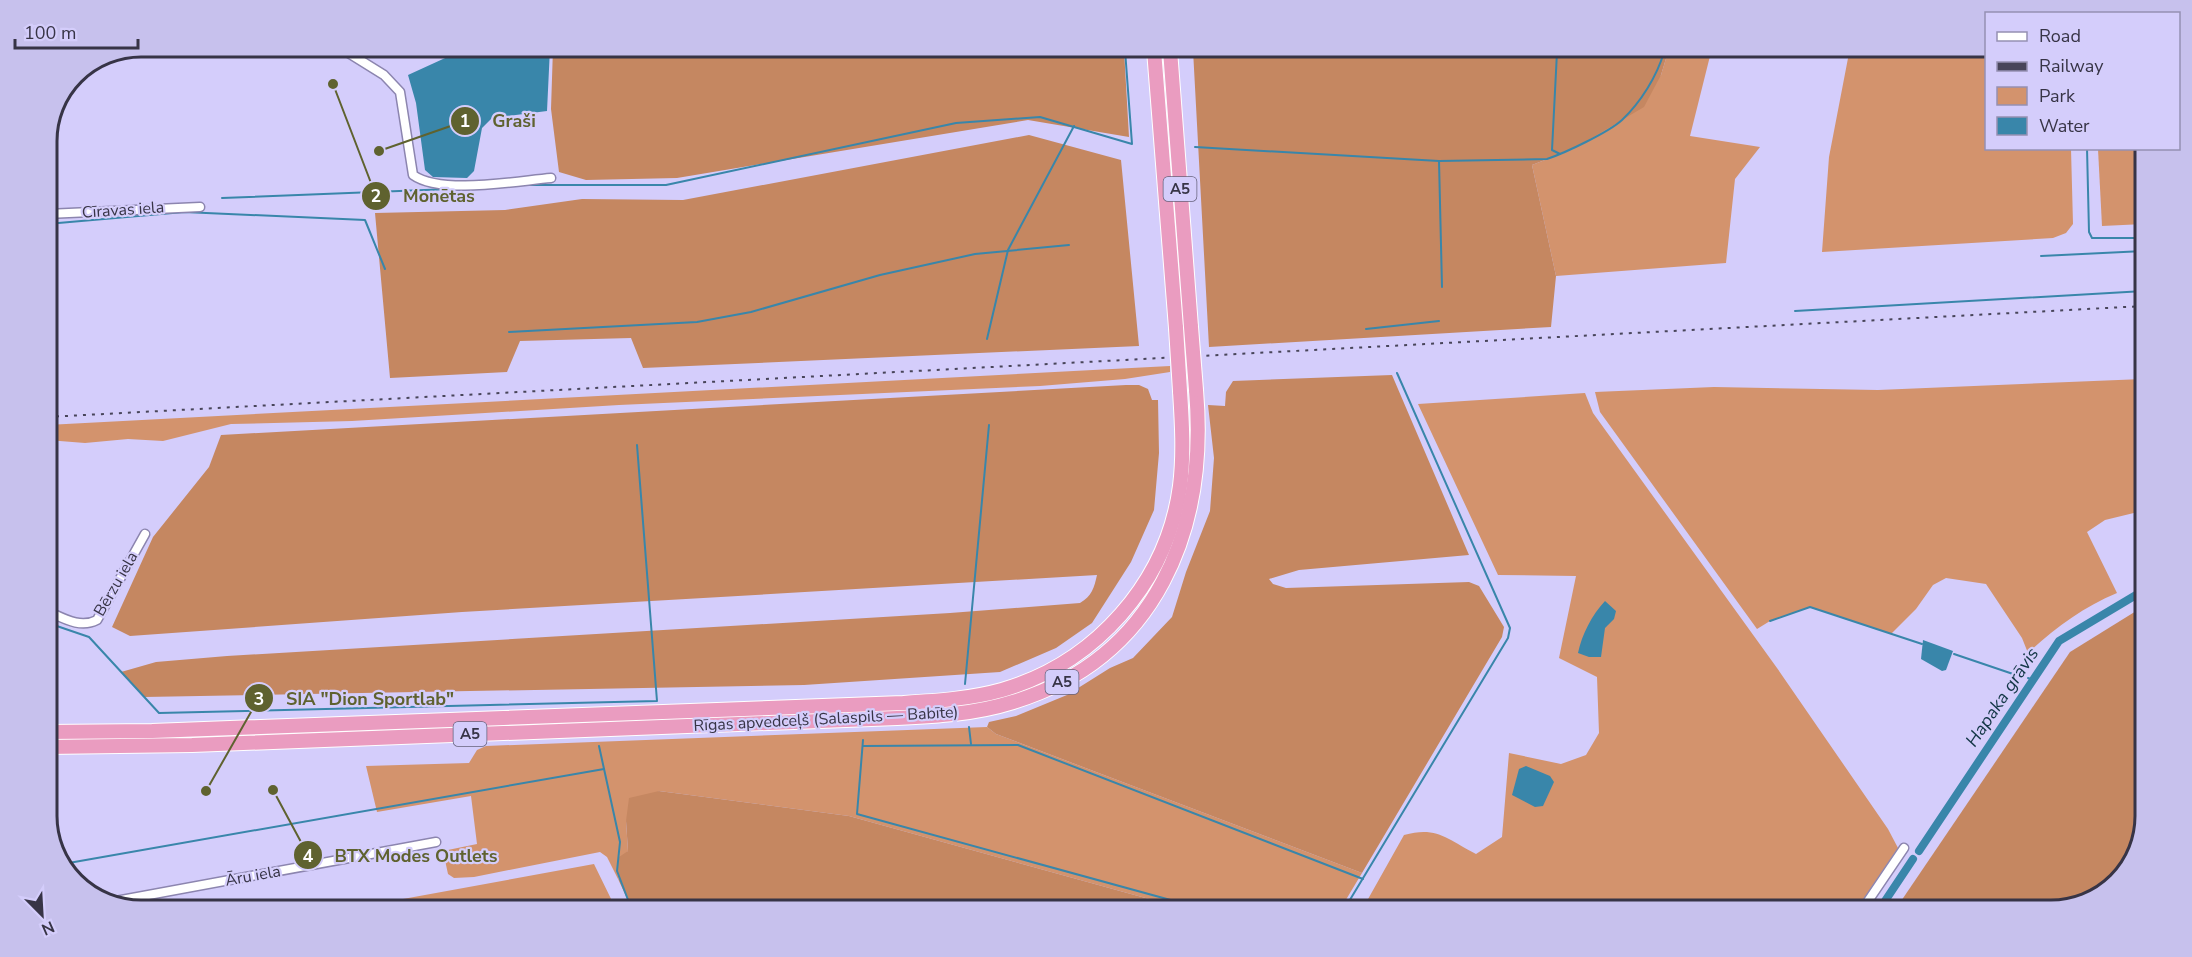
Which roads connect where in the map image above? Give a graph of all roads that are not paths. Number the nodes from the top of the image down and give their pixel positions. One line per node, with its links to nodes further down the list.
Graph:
1 (355, 57): 4 (street)
2 (1155, 57): 9 (highway, Rīgas apvedceļš (Salaspils — Babīte) / A5, bridge)
3 (1171, 57): 12 (highway, Rīgas apvedceļš (Salaspils — Babīte) / A5, bridge)
4 (551, 178)
5 (200, 207): 6 (street, Cīravas iela)
6 (57, 214)
7 (145, 534): 8 (street, Bērzu iela)
8 (57, 615)
9 (125, 731): 10 (highway, Rīgas apvedceļš (Salaspils — Babīte) / A5); 12 (highway)
10 (57, 732)
11 (57, 747): 12 (highway, Rīgas apvedceļš (Salaspils — Babīte) / A5)
12 (122, 747)
13 (436, 842): 15 (street, Āru iela)
14 (1904, 848): 16 (street)
15 (129, 899)
16 (1869, 900)

